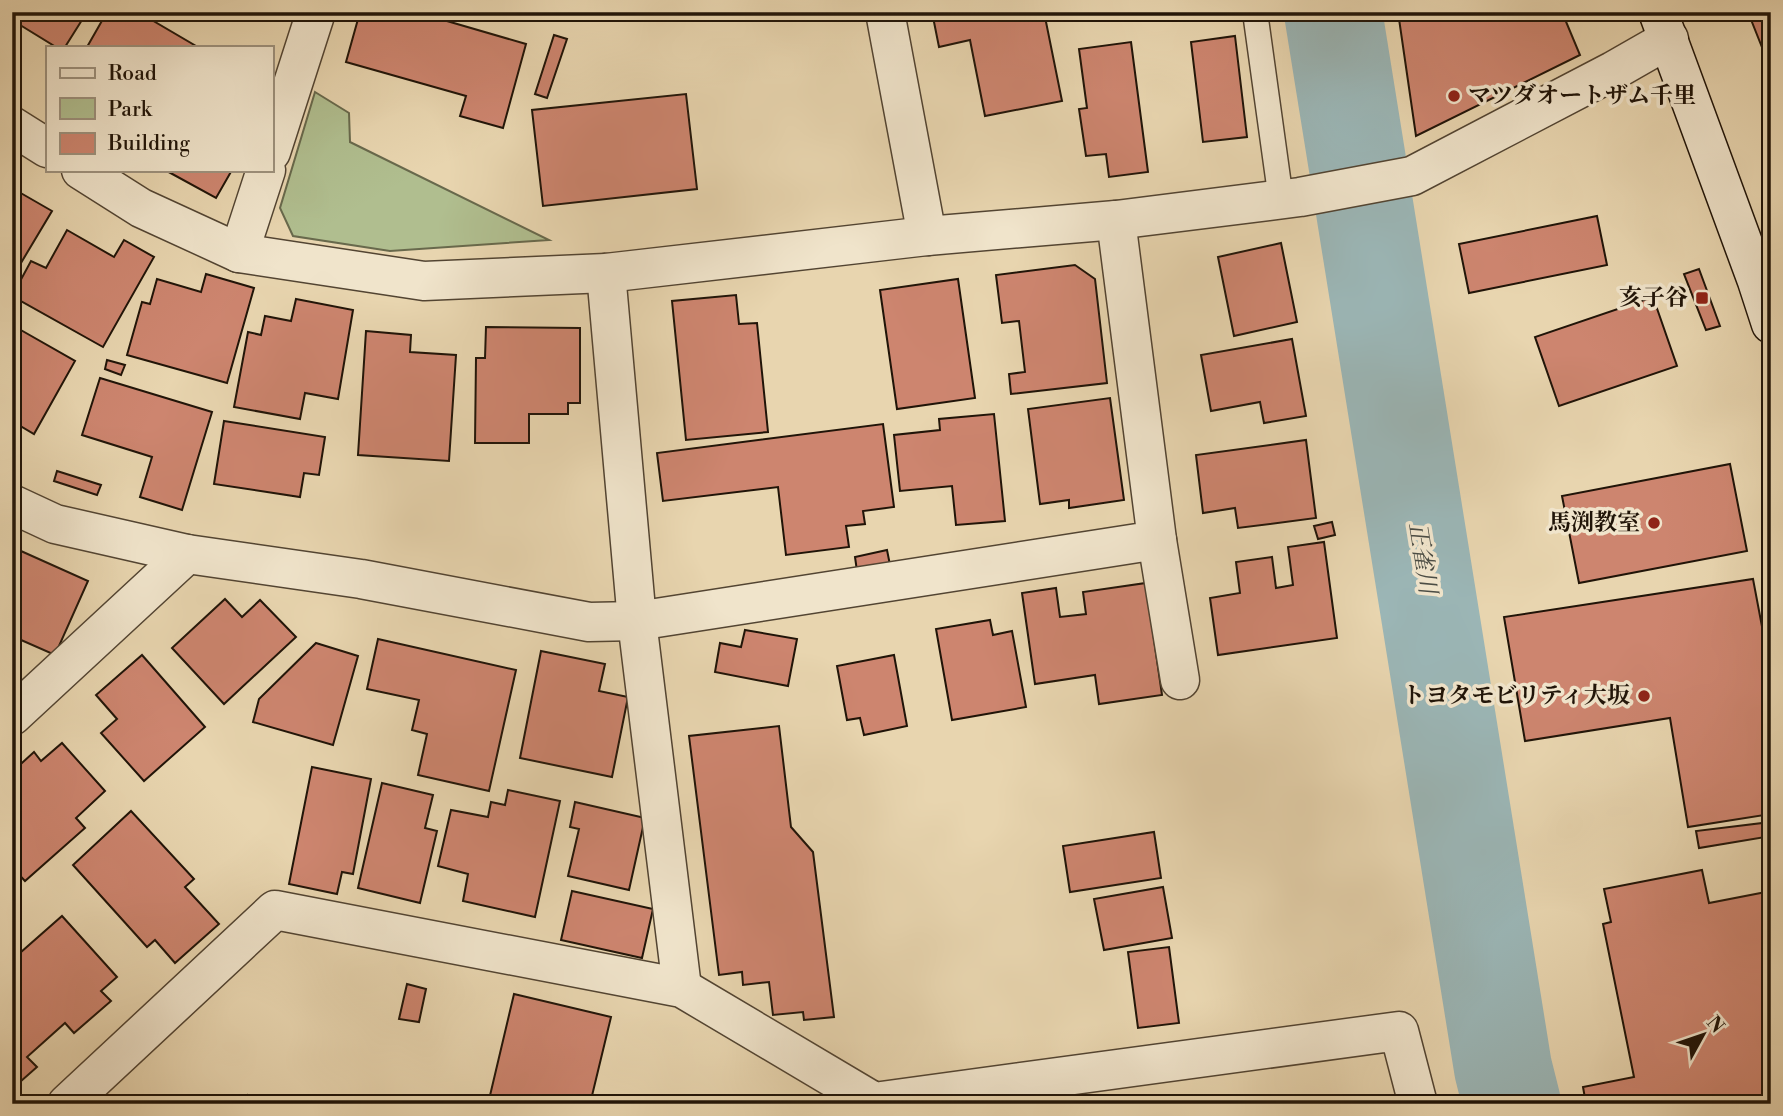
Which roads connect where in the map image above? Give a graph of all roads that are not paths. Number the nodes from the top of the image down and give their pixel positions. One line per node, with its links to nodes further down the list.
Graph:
1 (316, 12): 6 (street)
2 (885, 12): 12 (street)
3 (1255, 12): 10 (lane)
4 (1663, 25): 10 (street); 15 (street)
5 (12, 125): 7 (street)
6 (273, 146)
7 (46, 147)
8 (84, 172): 13 (street)
9 (264, 172): 13 (street)
10 (1291, 199): 11 (street)
11 (1116, 220): 12 (street); 17 (street)
12 (927, 236): 14 (street)
13 (239, 253): 14 (street)
14 (606, 273): 19 (street)
15 (1771, 324)
16 (12, 504): 18 (street)
17 (1157, 540): 19 (street); 20 (street)
18 (187, 554): 19 (street); 21 (street)
19 (637, 621): 22 (street)
20 (1180, 680)
21 (12, 716)
22 (682, 988): 23 (street); 24 (street)
23 (67, 1104)
24 (1418, 1104)

